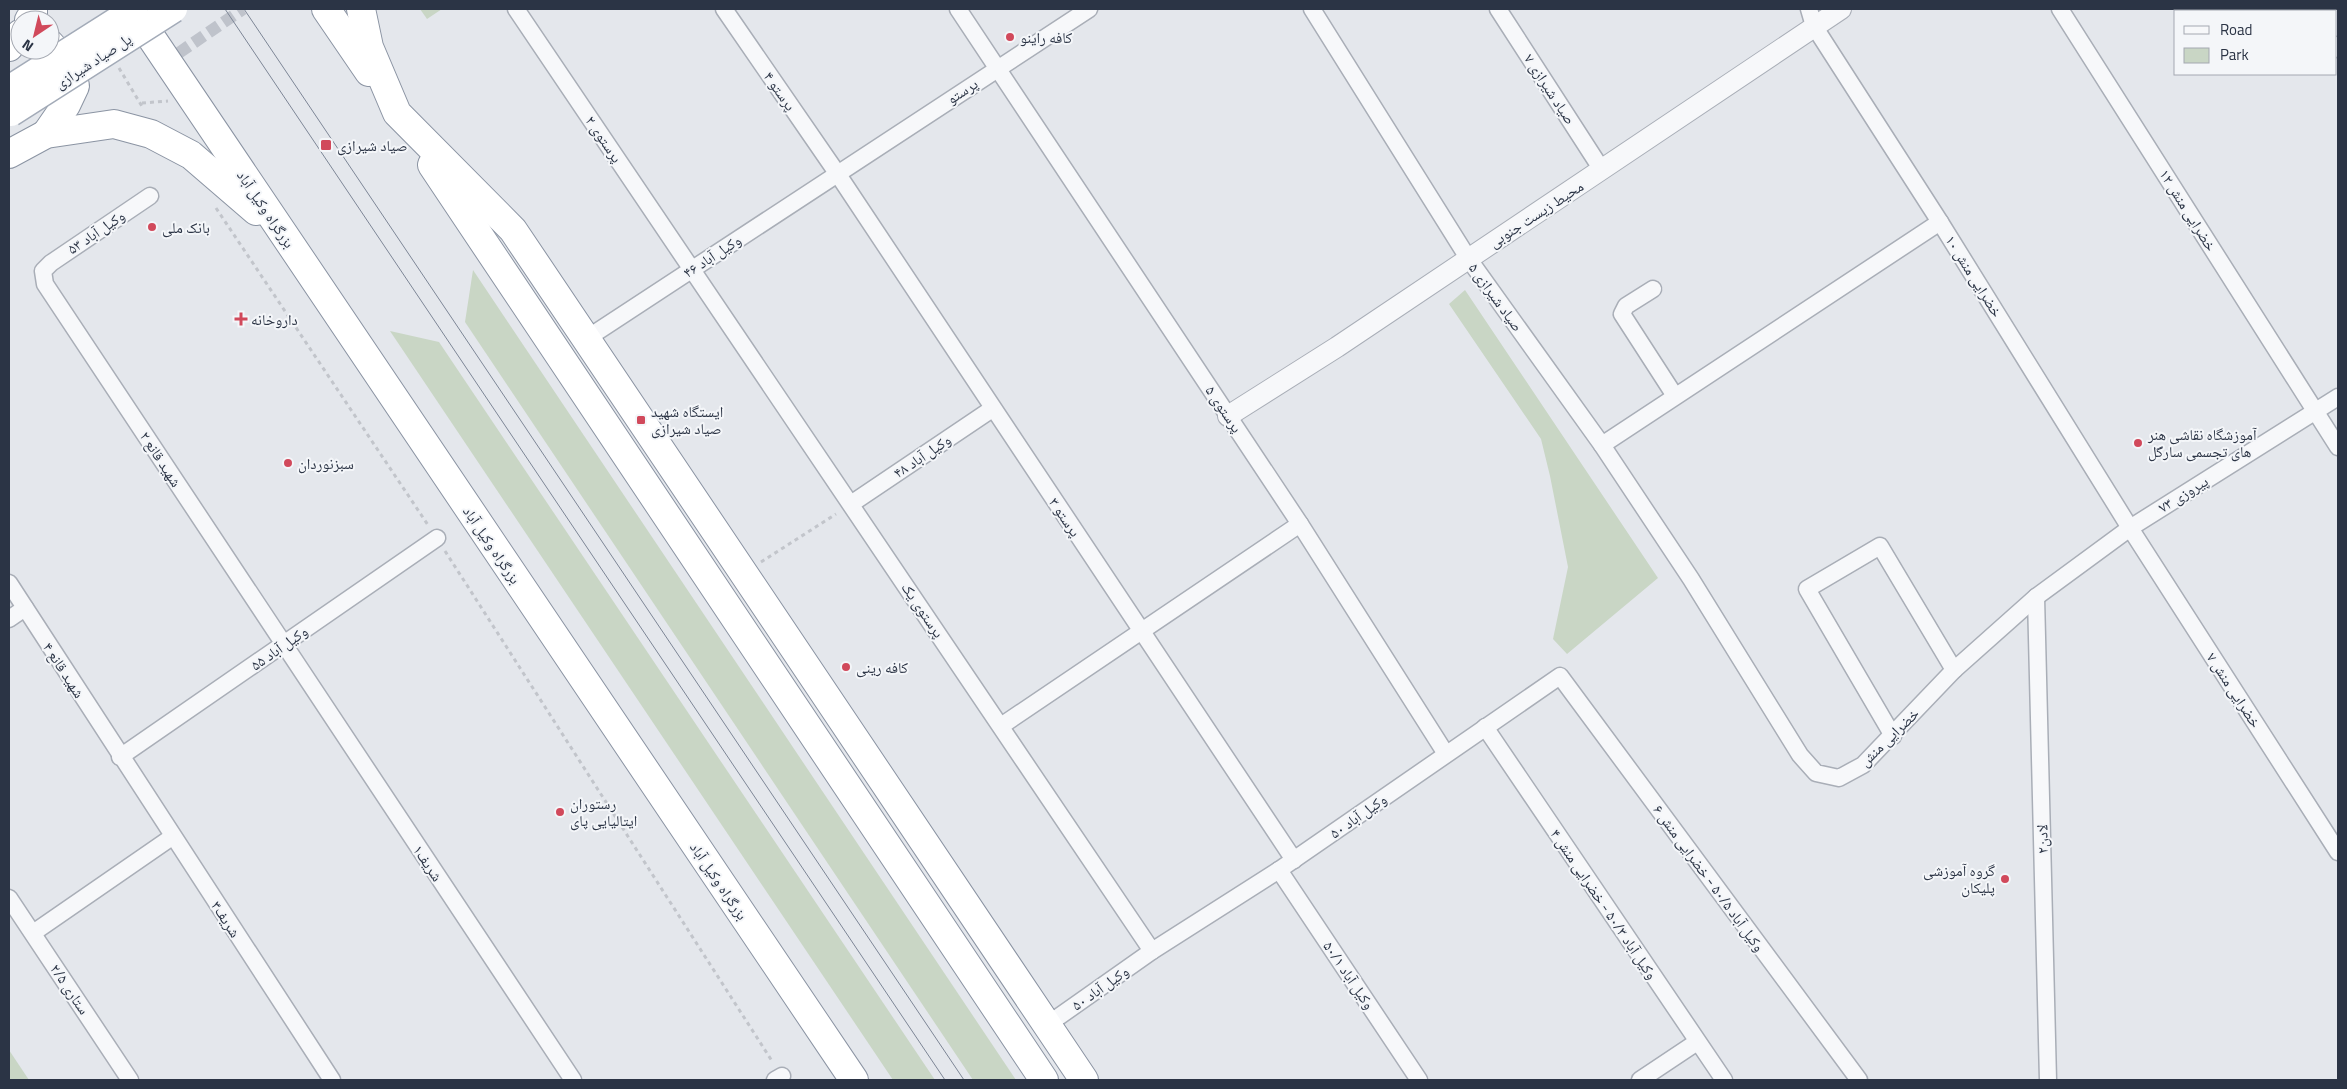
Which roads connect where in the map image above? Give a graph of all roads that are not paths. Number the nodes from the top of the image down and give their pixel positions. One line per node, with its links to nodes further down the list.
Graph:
1 (134, 9): 16 (main road, پل صیاد شیرازی, bridge); 24 (highway, بزرگراه وکیل آباد)
2 (174, 9): 16 (main road, پل صیاد شیرازی, bridge)
3 (326, 9): 17 (highway)
4 (361, 9): 17 (highway)
5 (516, 9): 26 (street, پرستوی ۲)
6 (724, 9): 21 (street, پرستو ۴)
7 (958, 9): 15 (street, پرستوی ۵)
8 (1089, 9): 15 (street, پرستو)
9 (1312, 9): 25 (street, صیاد شیرازی ۵)
10 (1498, 9): 20 (street, صیاد شیرازی ۷)
11 (1841, 9): 13 (street, محیط زیست جنوبی)
12 (2060, 9): 33 (street, خضرایی منش ۱۲)
13 (1812, 17): 20 (street, محیط زیست جنوبی); 23 (street, خضرایی منش ۱۰)
14 (60, 55): 18 (highway)
15 (997, 68): 21 (street, پرستو); 34 (street, پرستوی ۵)
16 (10, 101)
17 (396, 113): 29 (highway); 69 (highway)
18 (46, 134): 19 (highway); 24 (highway)
19 (9, 154)
20 (1602, 170): 25 (street, محیط زیست جنوبی)
21 (837, 173): 26 (street, ۴۶ وکیل آباد); 32 (street, پرستو ۳)
22 (150, 196): 27 (street, وکیل آباد ۵۳)
23 (1940, 222): 30 (street); 39 (street, خضرایی منش ۱۰)
24 (282, 234): 68 (highway, بزرگراه وکیل آباد)
25 (1468, 258): 34 (street, محیط زیست جنوبی); 35 (street, صیاد شیرازی ۵)
26 (693, 268): 29 (street, ۴۶ وکیل آباد); 37 (street, پرستوی یک)
27 (44, 271): 47 (street, شهید قانع ۲)
28 (1653, 289): 30 (street)
29 (586, 339): 62 (highway)
30 (1676, 396): 35 (street)
31 (2338, 397): 33 (street, پیروزی ۷۳)
32 (992, 409): 37 (street, ۴۸ وکیل آباد); 46 (street, پرستو ۳)
33 (2316, 411): 36 (street, خضرایی منش ۱۲); 39 (street, پیروزی ۷۳)
34 (1228, 416): 38 (street, پرستوی ۵)
35 (1602, 445): 41 (street, صیاد شیرازی ۵)
36 (2338, 448)
37 (851, 504): 50 (street, پرستوی یک)
38 (1300, 524): 46 (street); 53 (street, پرستوی ۵)
39 (2130, 528): 43 (street, خضرایی منش); 56 (street, خضرایی منش ۷)
40 (437, 538): 47 (street, ۵۵ وکیل آباد)
41 (1691, 579): 52 (street, خضرایی منش)
42 (9, 583): 44 (street, شهید قانع ۴)
43 (2036, 597): 48 (street, خضرایی منش); 74 (street, لادن۲)
44 (25, 608): 45 (street); 54 (street, شهید قانع ۴)
45 (9, 619)
46 (1142, 631): 50 (street); 57 (street, پرستو ۳)
47 (283, 645): 54 (street, ۵۵ وکیل آباد); 67 (street, شریف١)
48 (1954, 670): 52 (street, خضرایی منش); 52 (street)
49 (1560, 676): 51 (street, ۵۰ وکیل آباد); 73 (street, وکیل آباد ۵۰/۵ - خضرایی منش ۶)
50 (1001, 726): 61 (street, پرستوی یک)
51 (1485, 727): 53 (street, ۵۰ وکیل آباد); 63 (street, وکیل آباد ۵۰/۳ - خضرایی منش ۴)
52 (1892, 736)
53 (1446, 754): 57 (street, ۵۰ وکیل آباد)
54 (120, 757): 55 (street, شریف٣)
55 (172, 837): 60 (street); 66 (street, شریف٣)
56 (2338, 852)
57 (1294, 860): 58 (street, ۵۰ وکیل آباد)
58 (1279, 870): 61 (street, ۵۰ وکیل آباد); 70 (street, وکیل آباد ۵۰/۱)
59 (9, 898): 60 (street, ستاری ۲/۵)
60 (33, 934): 65 (street, ستاری ۲/۵)
61 (1152, 951): 62 (street, وکیل آباد ۵۰)
62 (1047, 1025): 64 (highway)
63 (1698, 1042): 71 (street); 72 (street, وکیل آباد ۵۰/۳ - خضرایی منش ۴)
64 (1081, 1078)
65 (130, 1080)
66 (332, 1080)
67 (573, 1080)
68 (854, 1080)
69 (1044, 1080)
70 (1420, 1080)
71 (1640, 1080)
72 (1724, 1080)
73 (1858, 1080)
74 (2048, 1080)

